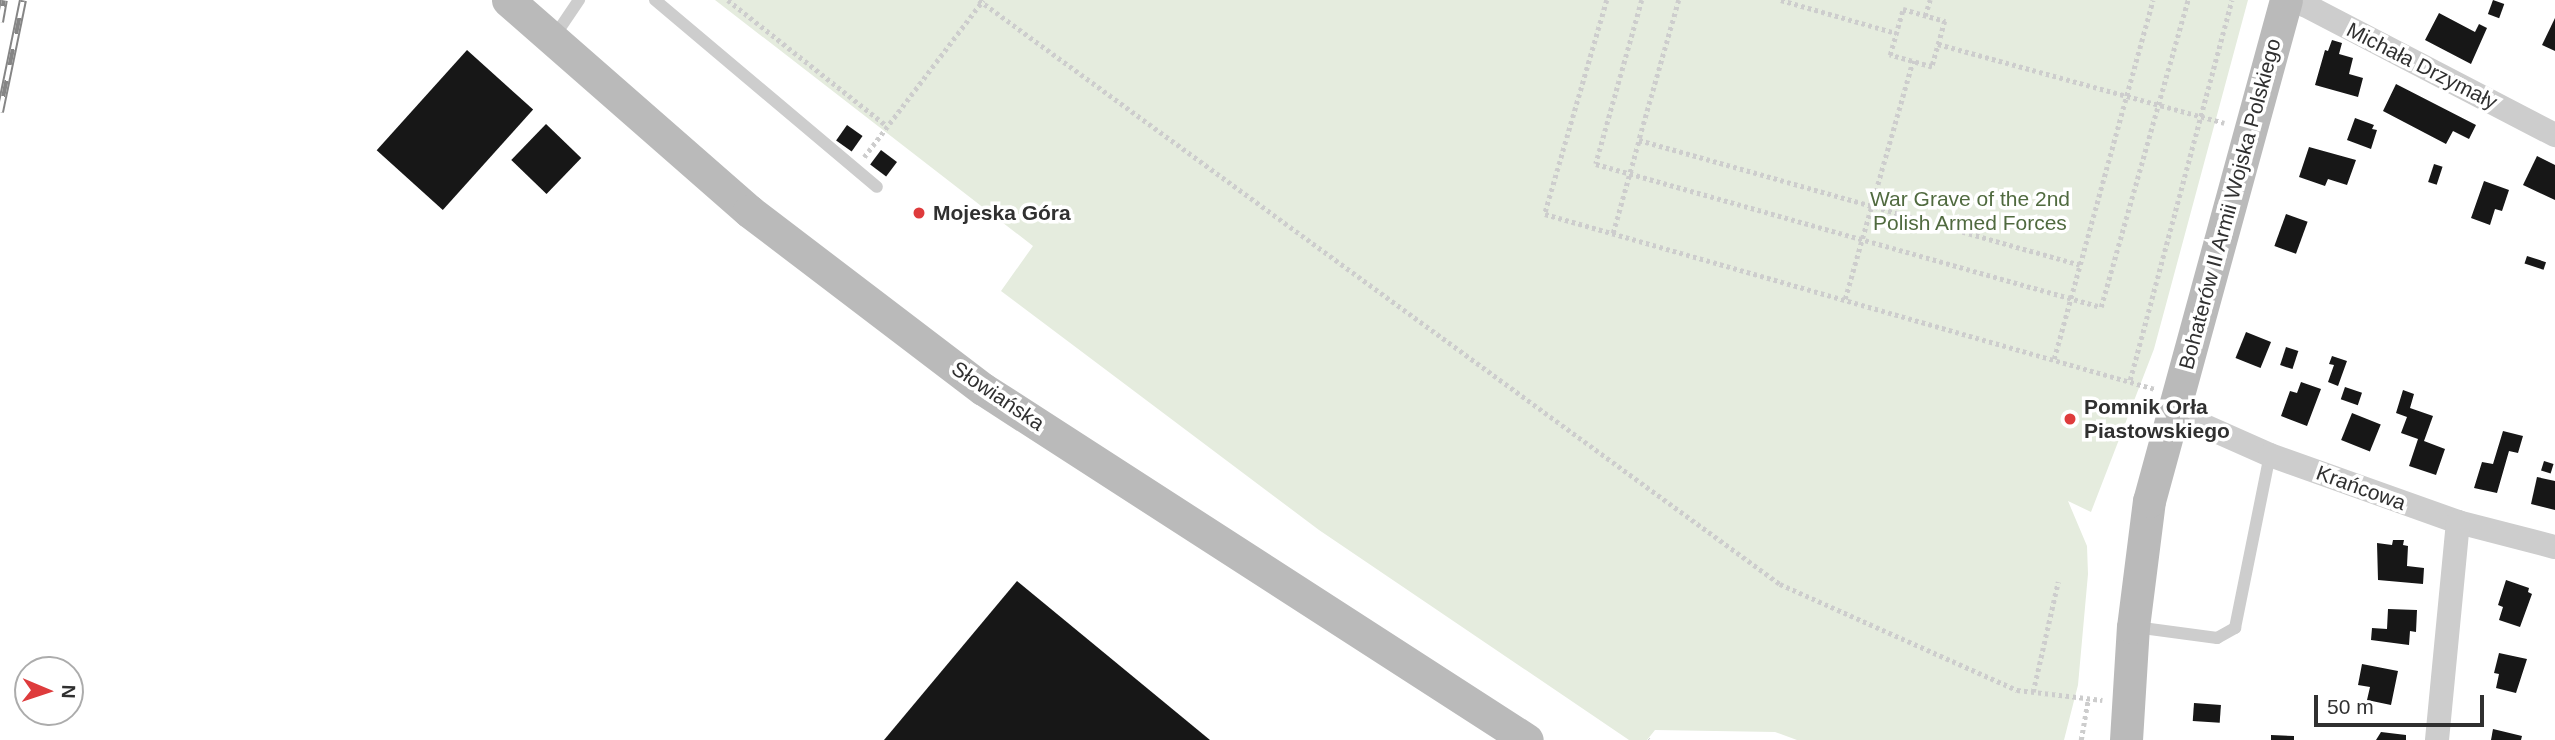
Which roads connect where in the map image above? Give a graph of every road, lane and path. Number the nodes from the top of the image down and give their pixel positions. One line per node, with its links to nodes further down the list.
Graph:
1 (508, 0): 17 (street, Słowiańska)
2 (579, 0): 17 (lane)
3 (655, 0): 27 (lane)
4 (728, 0): 24 (path)
5 (1607, 0): 31 (path)
6 (1642, 0): 28 (path)
7 (1679, 0): 26 (path)
8 (1782, 0): 16 (path)
9 (1930, 0): 15 (path)
10 (2153, 0): 20 (path)
11 (2188, 0): 21 (path)
12 (2232, 0): 22 (path)
13 (2286, 0): 25 (street, Michała Drzymały); 37 (street, Bohaterów II Armii Wojska Polskiego)
14 (981, 1): 24 (path); 43 (path)
15 (1926, 16): 16 (path); 18 (path)
16 (1896, 33): 19 (path)
17 (552, 40): 46 (street, Słowiańska)
18 (1938, 44): 19 (path); 20 (path)
19 (1913, 61): 30 (path)
20 (2127, 97): 21 (path); 33 (path)
21 (2158, 106): 22 (path); 34 (path)
22 (2200, 117): 23 (path); 36 (path)
23 (2224, 124)
24 (887, 126): 27 (path)
25 (2555, 135)
26 (1639, 140): 28 (path); 30 (path)
27 (855, 169): 29 (lane)
28 (1630, 174): 31 (path); 32 (path)
29 (877, 187)
30 (1871, 206): 32 (path); 33 (path)
31 (1612, 233): 35 (path)
32 (1862, 239): 34 (path); 35 (path)
33 (2081, 265): 34 (path)
34 (2071, 298): 36 (path)
35 (1845, 299): 36 (path)
36 (2054, 359)
37 (2173, 412): 38 (street, Krańcowa); 42 (street, Bohaterów II Armii Wojska Polskiego)
38 (2270, 455): 39 (street, Krańcowa); 42 (lane)
39 (2458, 522): 40 (street, Krańcowa); 49 (street)
40 (2555, 547)
41 (2059, 582): 43 (path)
42 (2133, 627): 44 (street, Bohaterów II Armii Wojska Polskiego)
43 (2033, 692): 45 (path)
44 (2129, 699): 45 (path); 48 (street, Bohaterów II Armii Wojska Polskiego)
45 (2088, 700): 47 (path)
46 (1527, 740)
47 (2081, 740)
48 (2126, 740)
49 (2437, 740)

